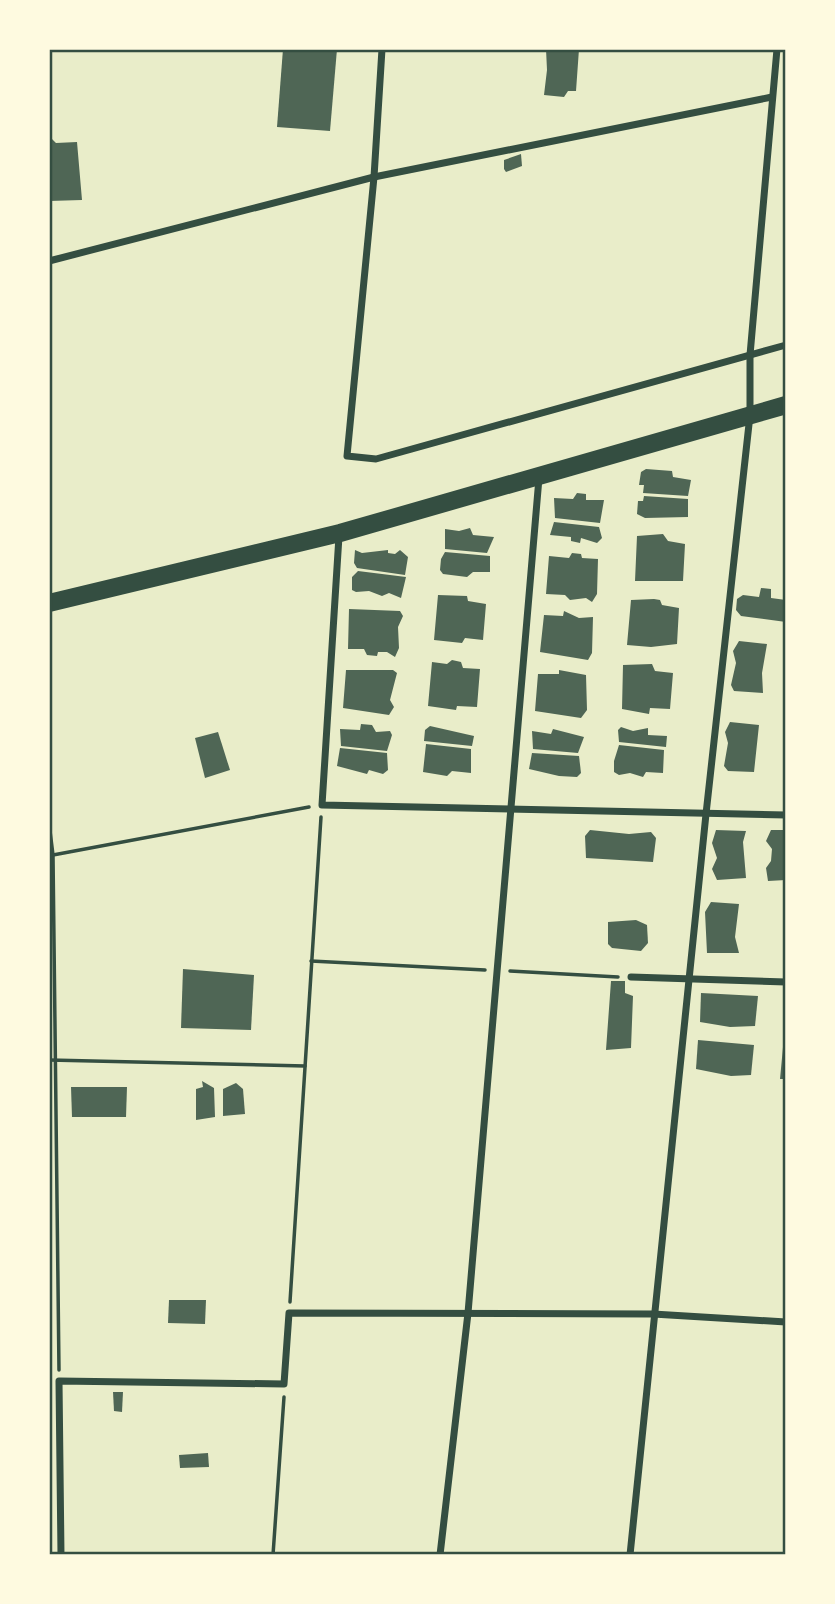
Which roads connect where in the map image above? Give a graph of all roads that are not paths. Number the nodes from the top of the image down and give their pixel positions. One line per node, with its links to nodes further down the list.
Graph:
1 (382, 49): 4 (street)
2 (778, 49): 3 (street)
3 (772, 97): 4 (street); 7 (street)
4 (374, 177): 5 (street); 7 (street)
5 (49, 261)
6 (786, 345): 7 (street)
7 (750, 355): 9 (street)
8 (786, 405): 9 (main road)
9 (750, 415): 10 (main road); 14 (street)
10 (540, 477): 11 (main road); 13 (street)
11 (340, 533): 12 (main road); 13 (street)
12 (49, 603)
13 (511, 811): 14 (street); 19 (street)
14 (706, 814): 15 (street); 17 (street)
15 (786, 815)
16 (631, 977): 17 (street)
17 (688, 979): 18 (street); 20 (street)
18 (786, 982)
19 (468, 1312): 20 (street); 22 (street); 23 (street)
20 (653, 1314): 21 (street); 24 (street)
21 (786, 1322)
22 (61, 1555)
23 (440, 1555)
24 (630, 1555)

